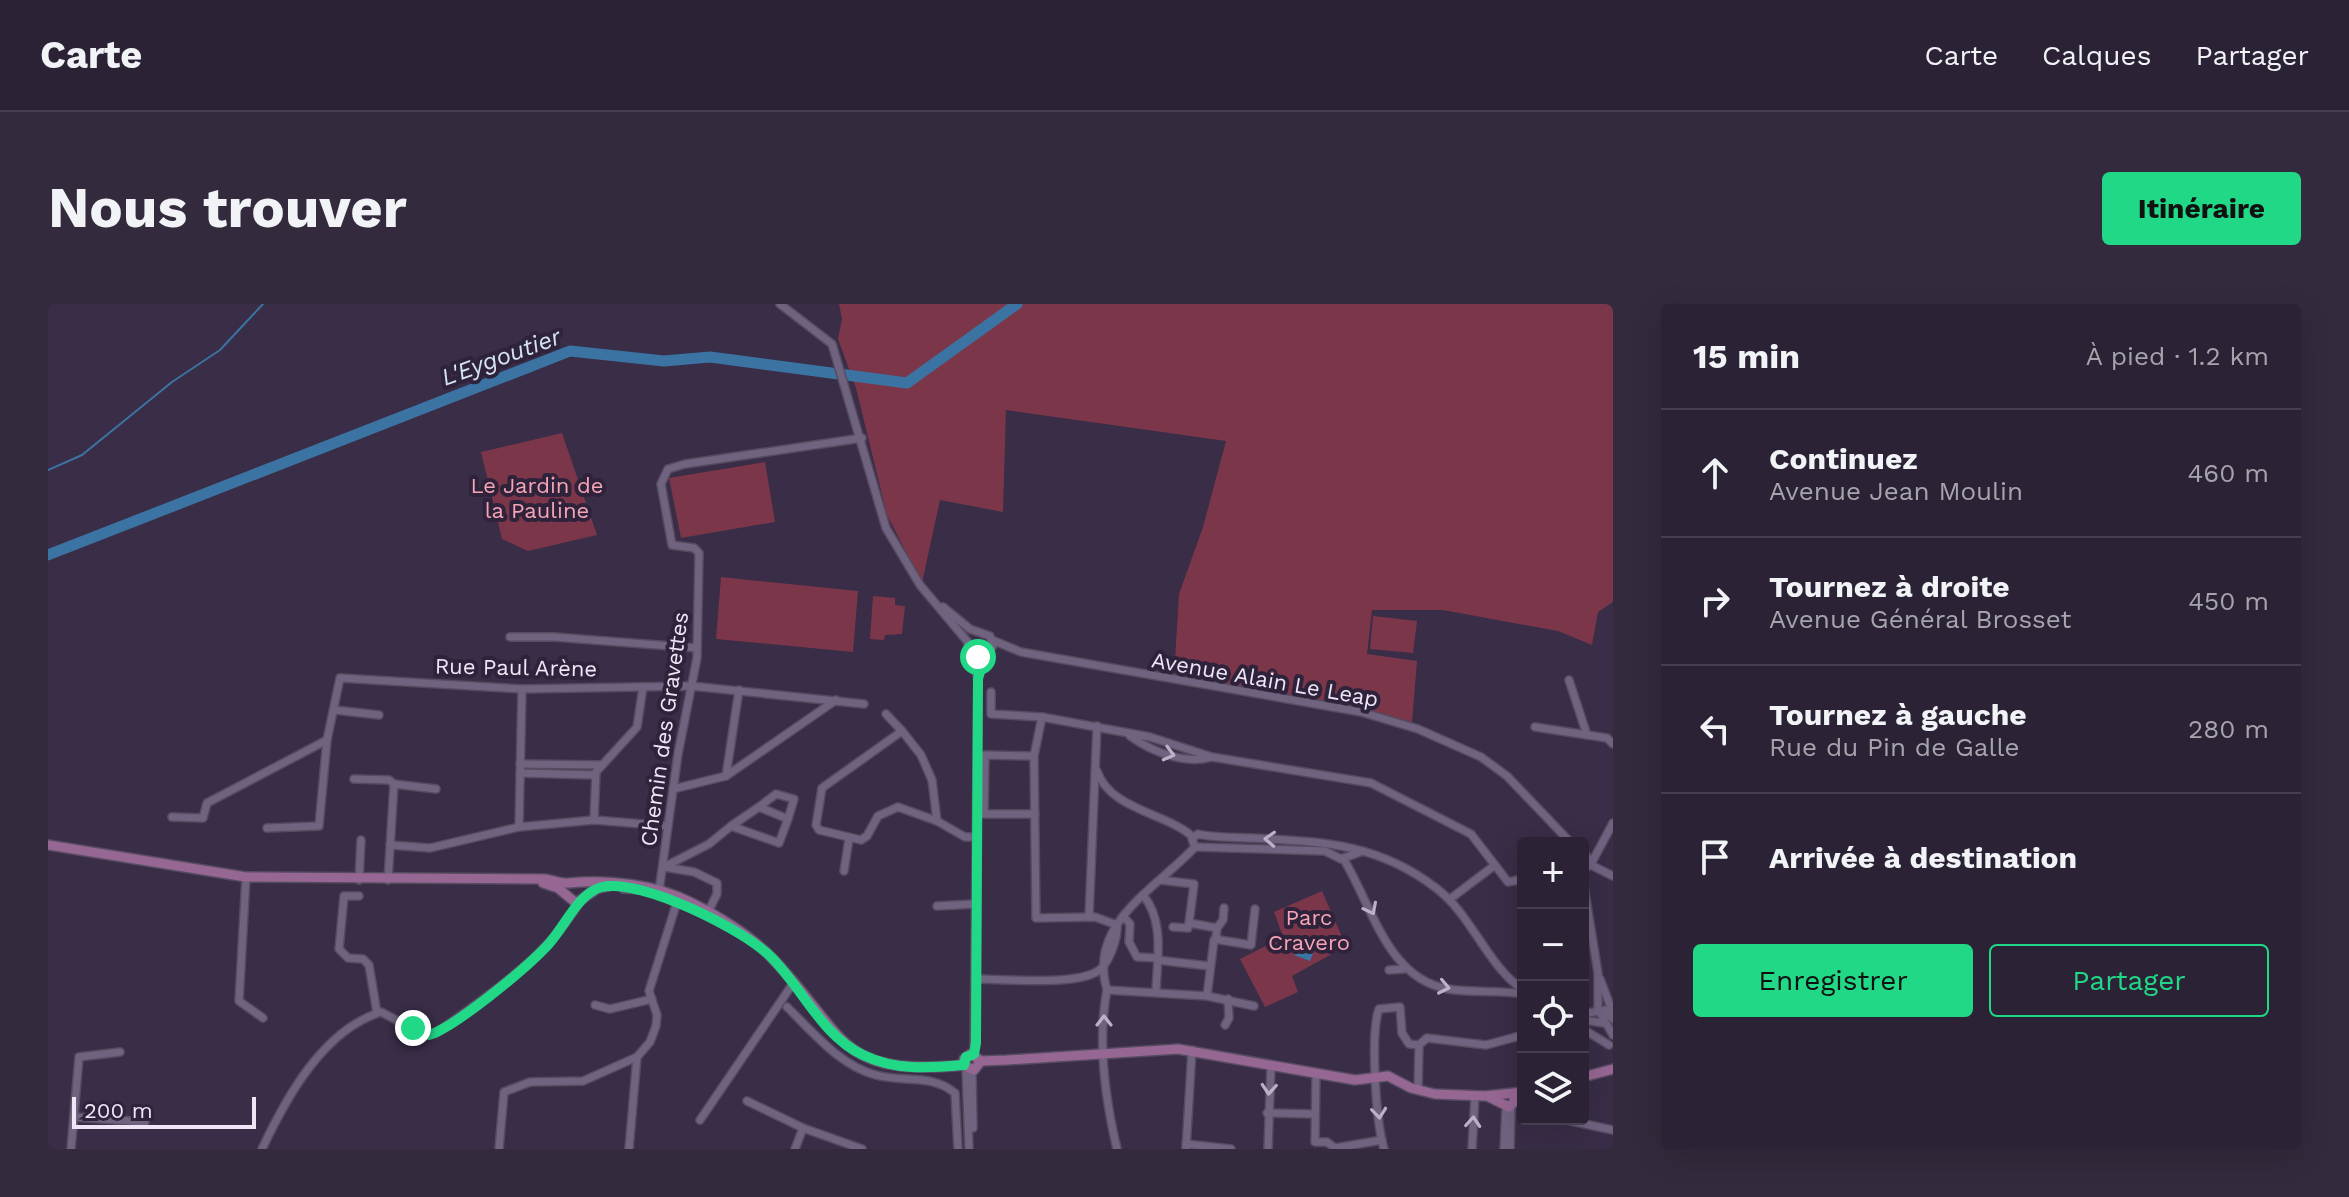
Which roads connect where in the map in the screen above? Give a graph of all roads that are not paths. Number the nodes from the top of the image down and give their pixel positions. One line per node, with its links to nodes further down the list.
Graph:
1 (780, 304): 2 (street)
2 (862, 438): 3 (street); 8 (street, Chemin des Gravettes)
3 (922, 589): 4 (street); 7 (street)
4 (977, 631): 6 (street); 7 (street)
5 (510, 637): 8 (street)
6 (992, 640): 9 (street, Avenue Alain Le Leap); 10 (street)
7 (967, 641): 11 (street)
8 (697, 648): 14 (street, Chemin des Gravettes)
9 (1021, 652): 10 (street, Avenue Alain Le Leap); 53 (street, Avenue Alain Le Leap)
10 (987, 654): 11 (street); 12 (street)
11 (973, 655): 12 (street)
12 (978, 679): 55 (street)
13 (1569, 680): 28 (street)
14 (691, 686): 15 (street, Rue Paul Arène); 17 (street, Rue Paul Arène); 41 (street, Chemin des Gravettes)
15 (643, 687): 16 (street, Rue Paul Arène); 33 (street)
16 (522, 689): 21 (street, Rue Paul Arène); 32 (street)
17 (739, 690): 19 (street, Rue Paul Arène); 37 (street)
18 (991, 692): 24 (street)
19 (836, 700): 20 (street, Rue Paul Arène); 37 (street)
20 (864, 704)
21 (335, 710): 23 (street); 29 (street)
22 (886, 714): 27 (street)
23 (379, 715)
24 (1042, 717): 25 (street); 31 (street)
25 (1097, 726): 34 (street); 70 (street)
26 (1535, 727): 28 (street)
27 (902, 731): 47 (street); 59 (street)
28 (1587, 735): 30 (street)
29 (327, 740): 44 (street); 52 (street)
30 (1613, 744)
31 (1034, 756): 43 (street); 43 (street)
32 (520, 764): 33 (street); 35 (street)
33 (602, 765): 36 (street)
34 (1095, 765): 56 (street); 97 (street)
35 (520, 773): 36 (street); 51 (street)
36 (595, 775): 46 (street)
37 (726, 776): 41 (street)
38 (354, 779): 39 (street)
39 (394, 784): 40 (street); 63 (street)
40 (436, 789)
41 (673, 789): 49 (street, Chemin des Gravettes)
42 (759, 807): 45 (street); 45 (street); 50 (street)
43 (1035, 814): 97 (street)
44 (172, 817)
45 (788, 819): 50 (street)
46 (594, 820): 49 (street); 51 (street)
47 (937, 821): 55 (street); 59 (street)
48 (1613, 823): 65 (street)
49 (668, 826): 72 (street, Chemin des Gravettes)
50 (731, 826): 72 (street)
51 (519, 827): 63 (street)
52 (267, 828)
53 (1562, 834): 57 (street, Avenue Alain Le Leap); 58 (street, Avenue Alain Le Leap)
54 (1203, 836): 56 (street); 61 (street, one-way to 54); 64 (street)
55 (976, 837): 90 (street)
56 (1193, 837): 64 (street)
57 (1563, 837)
58 (1565, 837)
59 (849, 839): 74 (street)
60 (361, 840): 77 (street)
61 (1337, 844): 67 (street); 68 (street)
62 (48, 845): 76 (main road)
63 (390, 845): 78 (street)
64 (1199, 846): 68 (street); 69 (street)
65 (1596, 848): 66 (street); 71 (street)
66 (1589, 851)
67 (1346, 853): 68 (street); 88 (street); 105 (street, one-way to 105)
68 (1334, 854)
69 (1180, 862): 79 (street); 81 (street)
70 (1495, 865): 80 (street); 88 (street)
71 (1589, 865)
72 (664, 867): 84 (street, Chemin des Gravettes); 95 (street)
73 (1589, 867): 75 (street)
74 (844, 871)
75 (1613, 876)
76 (246, 877): 77 (main road); 128 (street)
77 (359, 880): 78 (main road)
78 (388, 880): 85 (main road)
79 (1160, 880): 81 (street); 86 (street)
80 (1517, 880)
81 (1177, 882): 98 (street)
82 (585, 884): 84 (main road); 85 (main road); 85 (main road)
83 (623, 889): 84 (street); 85 (main road); 89 (main road)
84 (659, 891): 95 (main road)
85 (574, 895): 126 (street)
86 (1143, 895): 96 (street); 104 (street)
87 (359, 896): 126 (street)
88 (1450, 899): 112 (street)
89 (677, 902): 102 (main road); 119 (street)
90 (975, 904): 91 (street); 110 (street)
91 (937, 906)
92 (1224, 908): 101 (street)
93 (1255, 909): 103 (street)
94 (1588, 909): 109 (street)
95 (708, 912): 102 (main road)
96 (1123, 916): 99 (street); 104 (street)
97 (1089, 917): 99 (street)
98 (1189, 923): 100 (street); 101 (street)
99 (1117, 925): 107 (street)
100 (1173, 927)
101 (1217, 928): 103 (street)
102 (736, 929): 111 (main road)
103 (1215, 939): 106 (street)
104 (1157, 959): 106 (street); 117 (street)
105 (1398, 960): 108 (street); 108 (street)
106 (1209, 966): 118 (street)
107 (1101, 969): 110 (street); 114 (street)
108 (1404, 969): 115 (street, one-way to 115)
109 (1598, 973): 124 (street); 127 (street)
110 (977, 979): 141 (street)
111 (794, 982): 143 (main road); 155 (street)
112 (1514, 984): 113 (street); 115 (street)
113 (1517, 987)
114 (1107, 990): 117 (street); 139 (street, one-way to 114)
115 (1500, 990): 116 (street)
116 (1517, 991)
117 (1156, 992): 118 (street)
118 (1207, 996): 120 (street)
119 (652, 999): 121 (street); 140 (street)
120 (1228, 999): 122 (street); 131 (street)
121 (595, 1005)
122 (1254, 1006)
123 (787, 1007): 168 (street)
124 (1598, 1009): 125 (street); 127 (street); 130 (street)
125 (1589, 1012)
126 (377, 1013): 163 (street)
127 (1613, 1016)
128 (263, 1018)
129 (1589, 1021): 130 (street)
130 (1603, 1023): 133 (street)
131 (1225, 1025)
132 (1589, 1033): 136 (street)
133 (1613, 1035)
134 (1517, 1037): 135 (street)
135 (1419, 1045): 147 (street); 148 (street)
136 (1609, 1045)
137 (1192, 1050): 139 (main road); 142 (main road); 161 (street)
138 (120, 1052): 154 (street)
139 (1103, 1053): 141 (main road); 170 (street)
140 (637, 1057): 164 (street); 165 (street)
141 (977, 1057): 143 (main road); 143 (main road)
142 (1271, 1065): 145 (main road); 152 (street, one-way to 152)
143 (967, 1068): 169 (street)
144 (1611, 1069): 146 (main road)
145 (1316, 1073): 147 (main road); 153 (street)
146 (1589, 1075)
147 (1378, 1076): 148 (main road); 160 (street, one-way to 160)
148 (1415, 1089): 149 (main road)
149 (1480, 1096): 150 (main road); 173 (street, one-way to 149)
150 (1510, 1100): 174 (street)
151 (747, 1101): 158 (street)
152 (1267, 1113): 153 (street); 172 (street)
153 (1315, 1114): 160 (street)
154 (74, 1117): 156 (street); 162 (street)
155 (700, 1120)
156 (145, 1122)
157 (1589, 1125): 159 (street)
158 (803, 1128): 166 (street); 167 (street)
159 (1613, 1130)
160 (1381, 1143)
161 (1186, 1147): 171 (street)
162 (71, 1149)
163 (262, 1149)
164 (499, 1149)
165 (629, 1149)
166 (795, 1149)
167 (862, 1149)
168 (958, 1149)
169 (971, 1149)
170 (1117, 1149)
171 (1231, 1149)
172 (1268, 1149)
173 (1472, 1149)
174 (1507, 1149)

